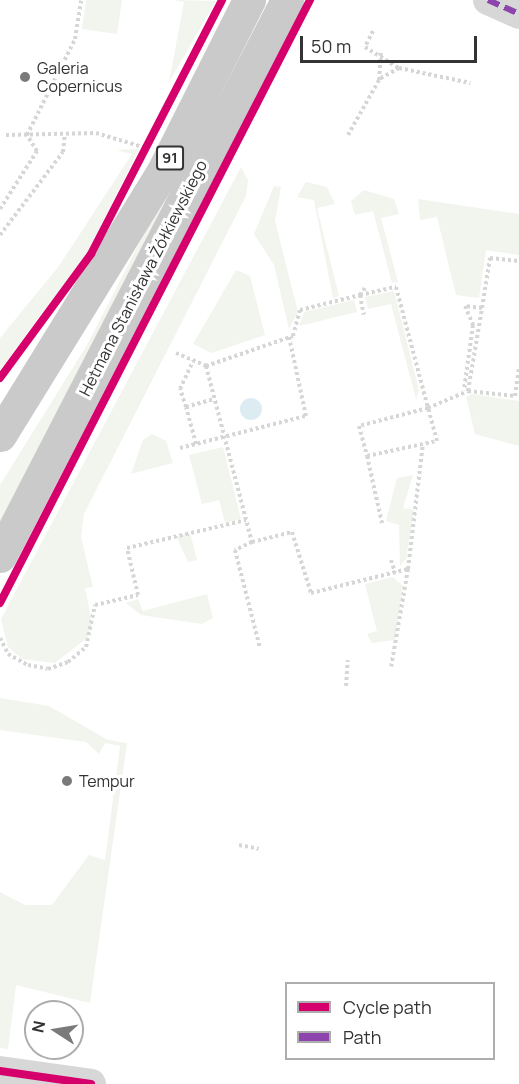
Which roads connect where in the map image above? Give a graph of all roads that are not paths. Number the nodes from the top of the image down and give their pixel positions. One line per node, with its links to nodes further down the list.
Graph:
1 (249, 0): 5 (main road, Hetmana Stanisława Żółkiewskiego / 91)
2 (287, 0): 6 (main road, Hetmana Stanisława Żółkiewskiego / 91)
3 (488, 0): 4 (street)
4 (519, 14)
5 (0, 435)
6 (0, 556)
7 (0, 1071): 8 (street)
8 (91, 1084)

